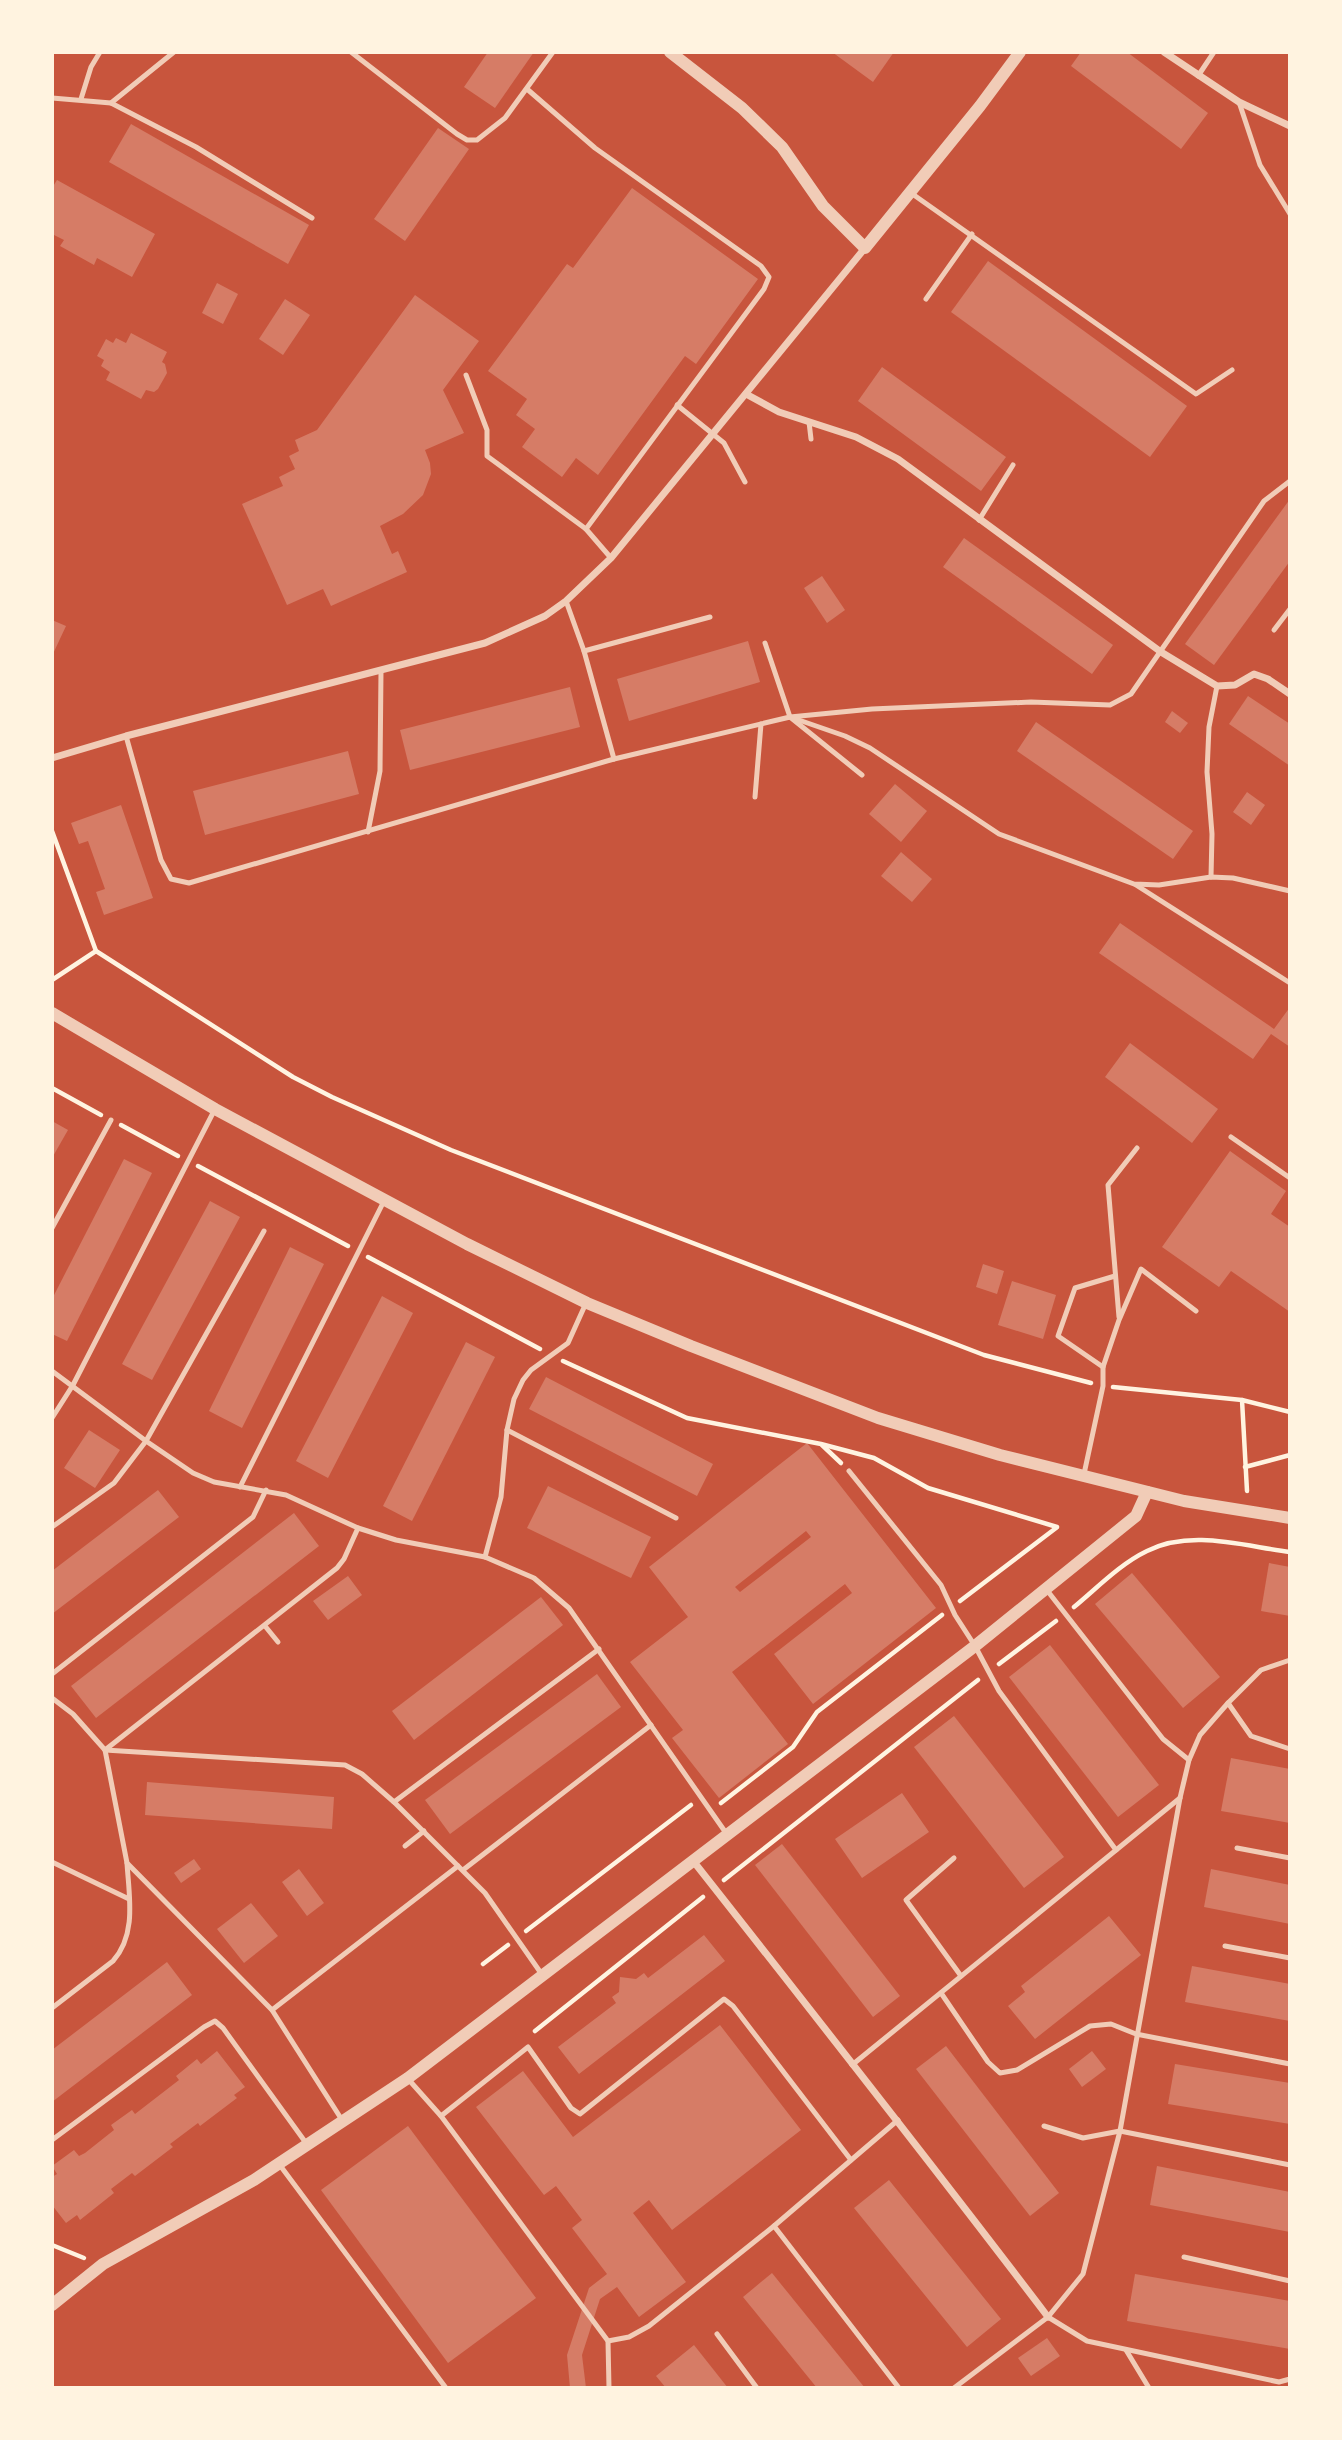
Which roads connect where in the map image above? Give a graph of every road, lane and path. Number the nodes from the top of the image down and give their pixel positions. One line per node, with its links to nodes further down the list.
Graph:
1 (100, 52): 12 (lane)
2 (174, 52): 14 (lane)
3 (351, 52): 10 (lane)
4 (553, 52): 10 (lane)
5 (1020, 52): 16 (street)
6 (1164, 52): 9 (street)
7 (1214, 52): 9 (lane)
8 (676, 54): 20 (street)
9 (1198, 76): 13 (street)
10 (527, 89): 25 (lane)
11 (52, 98): 12 (lane)
12 (82, 99): 14 (lane)
13 (1239, 102): 15 (street); 17 (lane)
14 (111, 103): 18 (lane)
15 (1290, 127)
16 (911, 193): 19 (lane); 20 (street)
17 (1290, 214)
18 (312, 218)
19 (972, 234): 21 (lane); 22 (lane)
20 (865, 248): 24 (street)
21 (926, 299)
22 (1232, 370)
23 (466, 374): 33 (lane)
24 (746, 394): 26 (street); 27 (street)
25 (677, 405): 27 (lane); 33 (lane)
26 (809, 422): 28 (lane); 32 (street)
27 (714, 434): 31 (lane); 34 (street)
28 (811, 439)
29 (1013, 465): 32 (lane)
30 (1290, 481): 41 (lane)
31 (745, 482)
32 (979, 520): 41 (street)
33 (586, 529): 34 (lane)
34 (611, 558): 35 (street)
35 (566, 601): 40 (lane); 42 (street)
36 (1290, 609): 38 (lane)
37 (710, 617): 40 (lane)
38 (1274, 630)
39 (765, 643): 45 (lane)
40 (584, 651): 49 (lane)
41 (1161, 652): 43 (street); 45 (lane)
42 (381, 671): 47 (street); 53 (lane)
43 (1217, 686): 44 (street); 54 (lane)
44 (1290, 694)
45 (790, 717): 46 (lane); 50 (lane); 55 (lane)
46 (761, 724): 49 (lane); 51 (lane)
47 (126, 736): 48 (street); 53 (lane)
48 (52, 758)
49 (614, 759): 53 (lane)
50 (862, 775)
51 (755, 797)
52 (52, 831): 57 (path)
53 (368, 832)
54 (1211, 877): 55 (lane); 56 (lane)
55 (1135, 884): 59 (lane)
56 (1290, 891)
57 (96, 951): 58 (path); 80 (path)
58 (52, 980)
59 (1290, 983)
60 (52, 1011): 62 (street)
61 (52, 1088): 63 (path)
62 (215, 1109): 66 (lane); 68 (street)
63 (111, 1120): 66 (path); 69 (lane)
64 (1231, 1137): 67 (lane)
65 (1137, 1148): 72 (lane)
66 (188, 1160): 71 (path); 79 (lane)
67 (1290, 1178)
68 (385, 1199): 71 (lane); 73 (street)
69 (52, 1228)
70 (264, 1231): 85 (lane)
71 (360, 1252): 76 (path); 91 (lane)
72 (1115, 1276): 75 (lane); 77 (lane)
73 (587, 1303): 76 (lane); 90 (street)
74 (1196, 1311): 75 (lane)
75 (1119, 1320): 77 (lane)
76 (553, 1356): 84 (lane); 86 (path)
77 (1103, 1367): 80 (lane)
78 (52, 1371): 79 (lane)
79 (73, 1385): 83 (lane); 85 (lane)
80 (1103, 1386): 81 (path); 90 (lane)
81 (1242, 1400): 82 (path); 88 (path)
82 (1290, 1412)
83 (52, 1418)
84 (507, 1430): 95 (lane); 100 (lane)
85 (146, 1441): 91 (lane); 97 (lane)
86 (821, 1444): 89 (path); 102 (path)
87 (1290, 1455): 88 (path)
88 (1245, 1467): 93 (path)
89 (849, 1471): 102 (lane)
90 (1083, 1477): 94 (street)
91 (240, 1487): 92 (lane)
92 (267, 1490): 98 (lane); 110 (lane)
93 (1247, 1490)
94 (1147, 1492): 96 (street); 101 (street)
95 (676, 1517)
96 (1290, 1518)
97 (52, 1527)
98 (358, 1528): 100 (lane); 104 (lane)
99 (1290, 1552): 103 (path)
100 (485, 1556): 107 (lane)
101 (1046, 1589): 103 (lane); 106 (street)
102 (953, 1607): 106 (lane); 119 (path)
103 (1064, 1615): 109 (path); 116 (lane)
104 (265, 1626): 105 (lane); 115 (lane)
105 (278, 1642)
106 (975, 1646): 109 (lane); 121 (street)
107 (599, 1649): 113 (lane); 118 (lane)
108 (1290, 1660): 112 (lane)
109 (989, 1671): 124 (lane); 131 (path)
110 (52, 1674)
111 (52, 1698): 115 (lane)
112 (1228, 1703): 114 (lane); 116 (lane)
113 (651, 1725): 119 (lane); 130 (lane)
114 (1290, 1749)
115 (105, 1750): 118 (lane); 128 (lane)
116 (1189, 1760): 117 (lane)
117 (1180, 1798): 124 (lane); 143 (lane)
118 (394, 1802): 120 (lane)
119 (706, 1804): 121 (lane); 133 (path)
120 (424, 1831): 122 (lane); 130 (lane)
121 (728, 1835): 129 (street)
122 (405, 1846)
123 (1237, 1848): 126 (lane)
124 (1116, 1850): 138 (lane)
125 (954, 1858): 138 (lane)
126 (1290, 1858)
127 (52, 1862): 132 (lane)
128 (127, 1863): 132 (lane); 141 (lane)
129 (694, 1863): 131 (street); 137 (street)
130 (461, 1868): 133 (lane); 141 (lane)
131 (714, 1888): 142 (path); 145 (street)
132 (129, 1899): 140 (lane)
133 (517, 1938): 136 (path); 137 (lane)
134 (1225, 1946): 135 (lane)
135 (1290, 1958)
136 (483, 1964)
137 (544, 1976): 146 (street)
138 (961, 1976): 139 (lane)
139 (941, 1993): 143 (lane); 145 (lane)
140 (52, 2008)
141 (272, 2010): 149 (lane)
142 (536, 2031)
143 (1136, 2034): 144 (lane); 151 (lane)
144 (1290, 2064)
145 (852, 2065): 148 (street)
146 (408, 2078): 147 (lane); 149 (street)
147 (441, 2116): 154 (lane); 163 (lane)
148 (898, 2120): 154 (lane); 161 (street)
149 (344, 2122): 153 (street)
150 (1044, 2126): 151 (lane)
151 (1120, 2131): 156 (lane); 161 (lane)
152 (52, 2140): 153 (lane)
153 (308, 2145): 155 (street)
154 (851, 2160): 157 (lane)
155 (279, 2164): 160 (street); 166 (lane)
156 (1290, 2165)
157 (774, 2226): 163 (lane); 169 (lane)
158 (1184, 2257): 159 (lane)
159 (1290, 2281)
160 (52, 2305)
161 (1048, 2317): 164 (lane); 170 (lane)
162 (717, 2333): 168 (lane)
163 (608, 2341): 167 (lane)
164 (1126, 2350): 165 (lane); 171 (lane)
165 (1290, 2379)
166 (446, 2388)
167 (609, 2388)
168 (757, 2388)
169 (899, 2388)
170 (954, 2388)
171 (1149, 2388)

